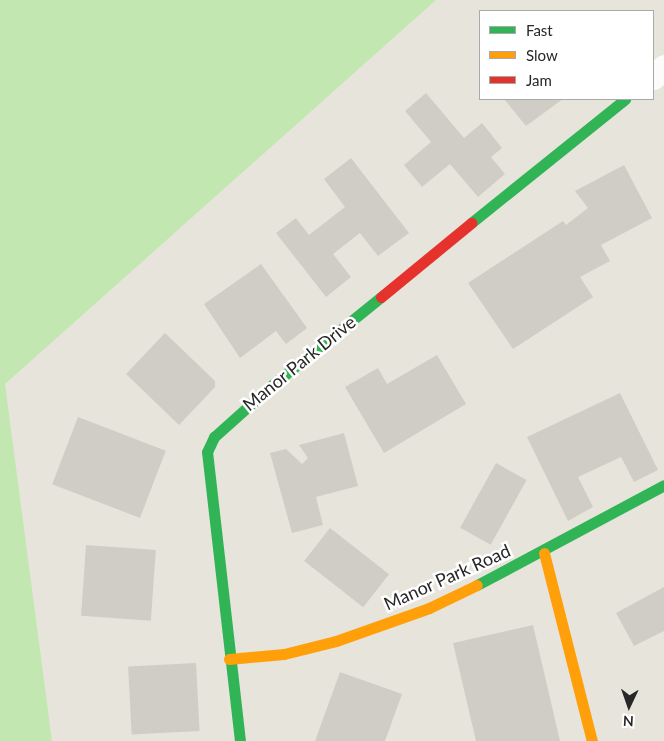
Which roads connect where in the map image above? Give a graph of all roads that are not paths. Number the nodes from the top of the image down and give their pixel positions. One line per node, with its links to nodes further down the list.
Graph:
1 (664, 67): 2 (street)
2 (654, 75)
3 (624, 100): 6 (street, Manor Park Drive)
4 (664, 485): 5 (street, Manor Park Road)
5 (544, 552): 6 (street, Manor Park Road); 8 (street)
6 (229, 659): 7 (street, Manor Park Drive)
7 (240, 741)
8 (592, 741)

